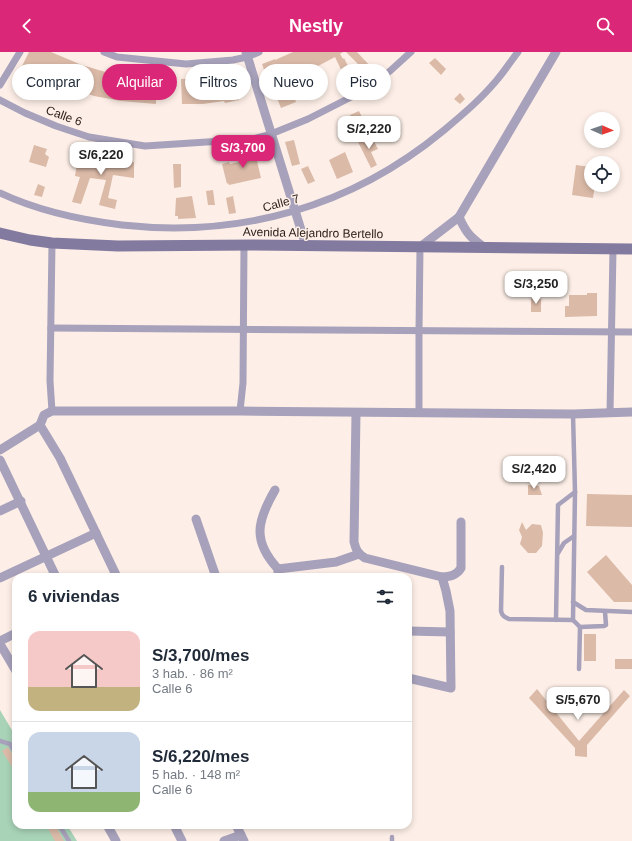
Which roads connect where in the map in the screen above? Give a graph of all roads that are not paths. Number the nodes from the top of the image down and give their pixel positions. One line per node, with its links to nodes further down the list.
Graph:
1 (20, 52): 8 (street)
2 (104, 52): 7 (street)
3 (259, 52): 7 (street)
4 (410, 52): 10 (street, Calle 6)
5 (518, 52): 12 (street, Calle 7)
6 (556, 52): 13 (street)
7 (246, 54): 10 (street)
8 (0, 85)
9 (0, 100): 10 (street, Calle 6)
10 (270, 134): 12 (street)
11 (0, 193): 12 (street, Calle 7)
12 (296, 211): 17 (street)
13 (459, 217): 18 (street); 19 (street)
14 (0, 233): 15 (main road, Avenida Alejandro Bertello)
15 (52, 243): 16 (main road, Avenida Alejandro Bertello); 22 (street)
16 (244, 245): 17 (main road, Avenida Alejandro Bertello); 23 (street)
17 (306, 246): 18 (main road, Avenida Alejandro Bertello)
18 (420, 247): 19 (main road, Avenida Alejandro Bertello); 24 (street)
19 (485, 248): 20 (main road, Avenida Alejandro Bertello)
20 (613, 250): 21 (main road, Avenida Alejandro Bertello); 25 (street)
21 (630, 250)
22 (51, 328): 23 (street); 27 (street)
23 (244, 328): 24 (street); 28 (street)
24 (419, 331): 25 (street); 29 (street)
25 (612, 332): 26 (street); 32 (street)
26 (632, 332)
27 (52, 411): 28 (street); 34 (street)
28 (240, 411): 31 (street)
29 (419, 412): 31 (street); 33 (street)
30 (632, 412): 32 (street)
31 (356, 413): 45 (street)
32 (610, 413): 33 (street)
33 (573, 414): 38 (lane)
34 (40, 425): 35 (street); 43 (street)
35 (1, 448)
36 (0, 460): 39 (street)
37 (275, 490): 52 (street)
38 (575, 492): 44 (lane); 46 (lane)
39 (21, 501): 40 (street); 47 (street)
40 (0, 511)
41 (196, 519): 51 (street)
42 (461, 522): 53 (street)
43 (96, 533): 47 (street); 50 (street)
44 (574, 536): 46 (lane); 55 (lane)
45 (358, 554): 52 (street); 53 (street)
46 (557, 554): 58 (lane)
47 (46, 556): 49 (street); 54 (street)
48 (502, 567): 58 (lane)
49 (54, 573)
50 (115, 573)
51 (215, 573)
52 (278, 573)
53 (442, 577): 62 (street)
54 (0, 578)
55 (573, 602): 56 (lane); 59 (lane)
56 (605, 612): 57 (lane); 60 (lane)
57 (632, 612)
58 (556, 620): 59 (lane)
59 (573, 620): 60 (lane)
60 (580, 626): 66 (lane)
61 (412, 631): 62 (street)
62 (450, 632): 67 (street)
63 (12, 635): 64 (street)
64 (0, 642): 65 (street)
65 (12, 664)
66 (578, 669)
67 (412, 679)
68 (0, 741): 69 (lane)
69 (12, 747)
70 (62, 829): 75 (lane)
71 (108, 829): 76 (street)
72 (176, 829): 77 (street)
73 (238, 829): 74 (street)
74 (243, 838): 78 (street)
75 (69, 841)
76 (116, 841)
77 (182, 841)
78 (224, 841)

